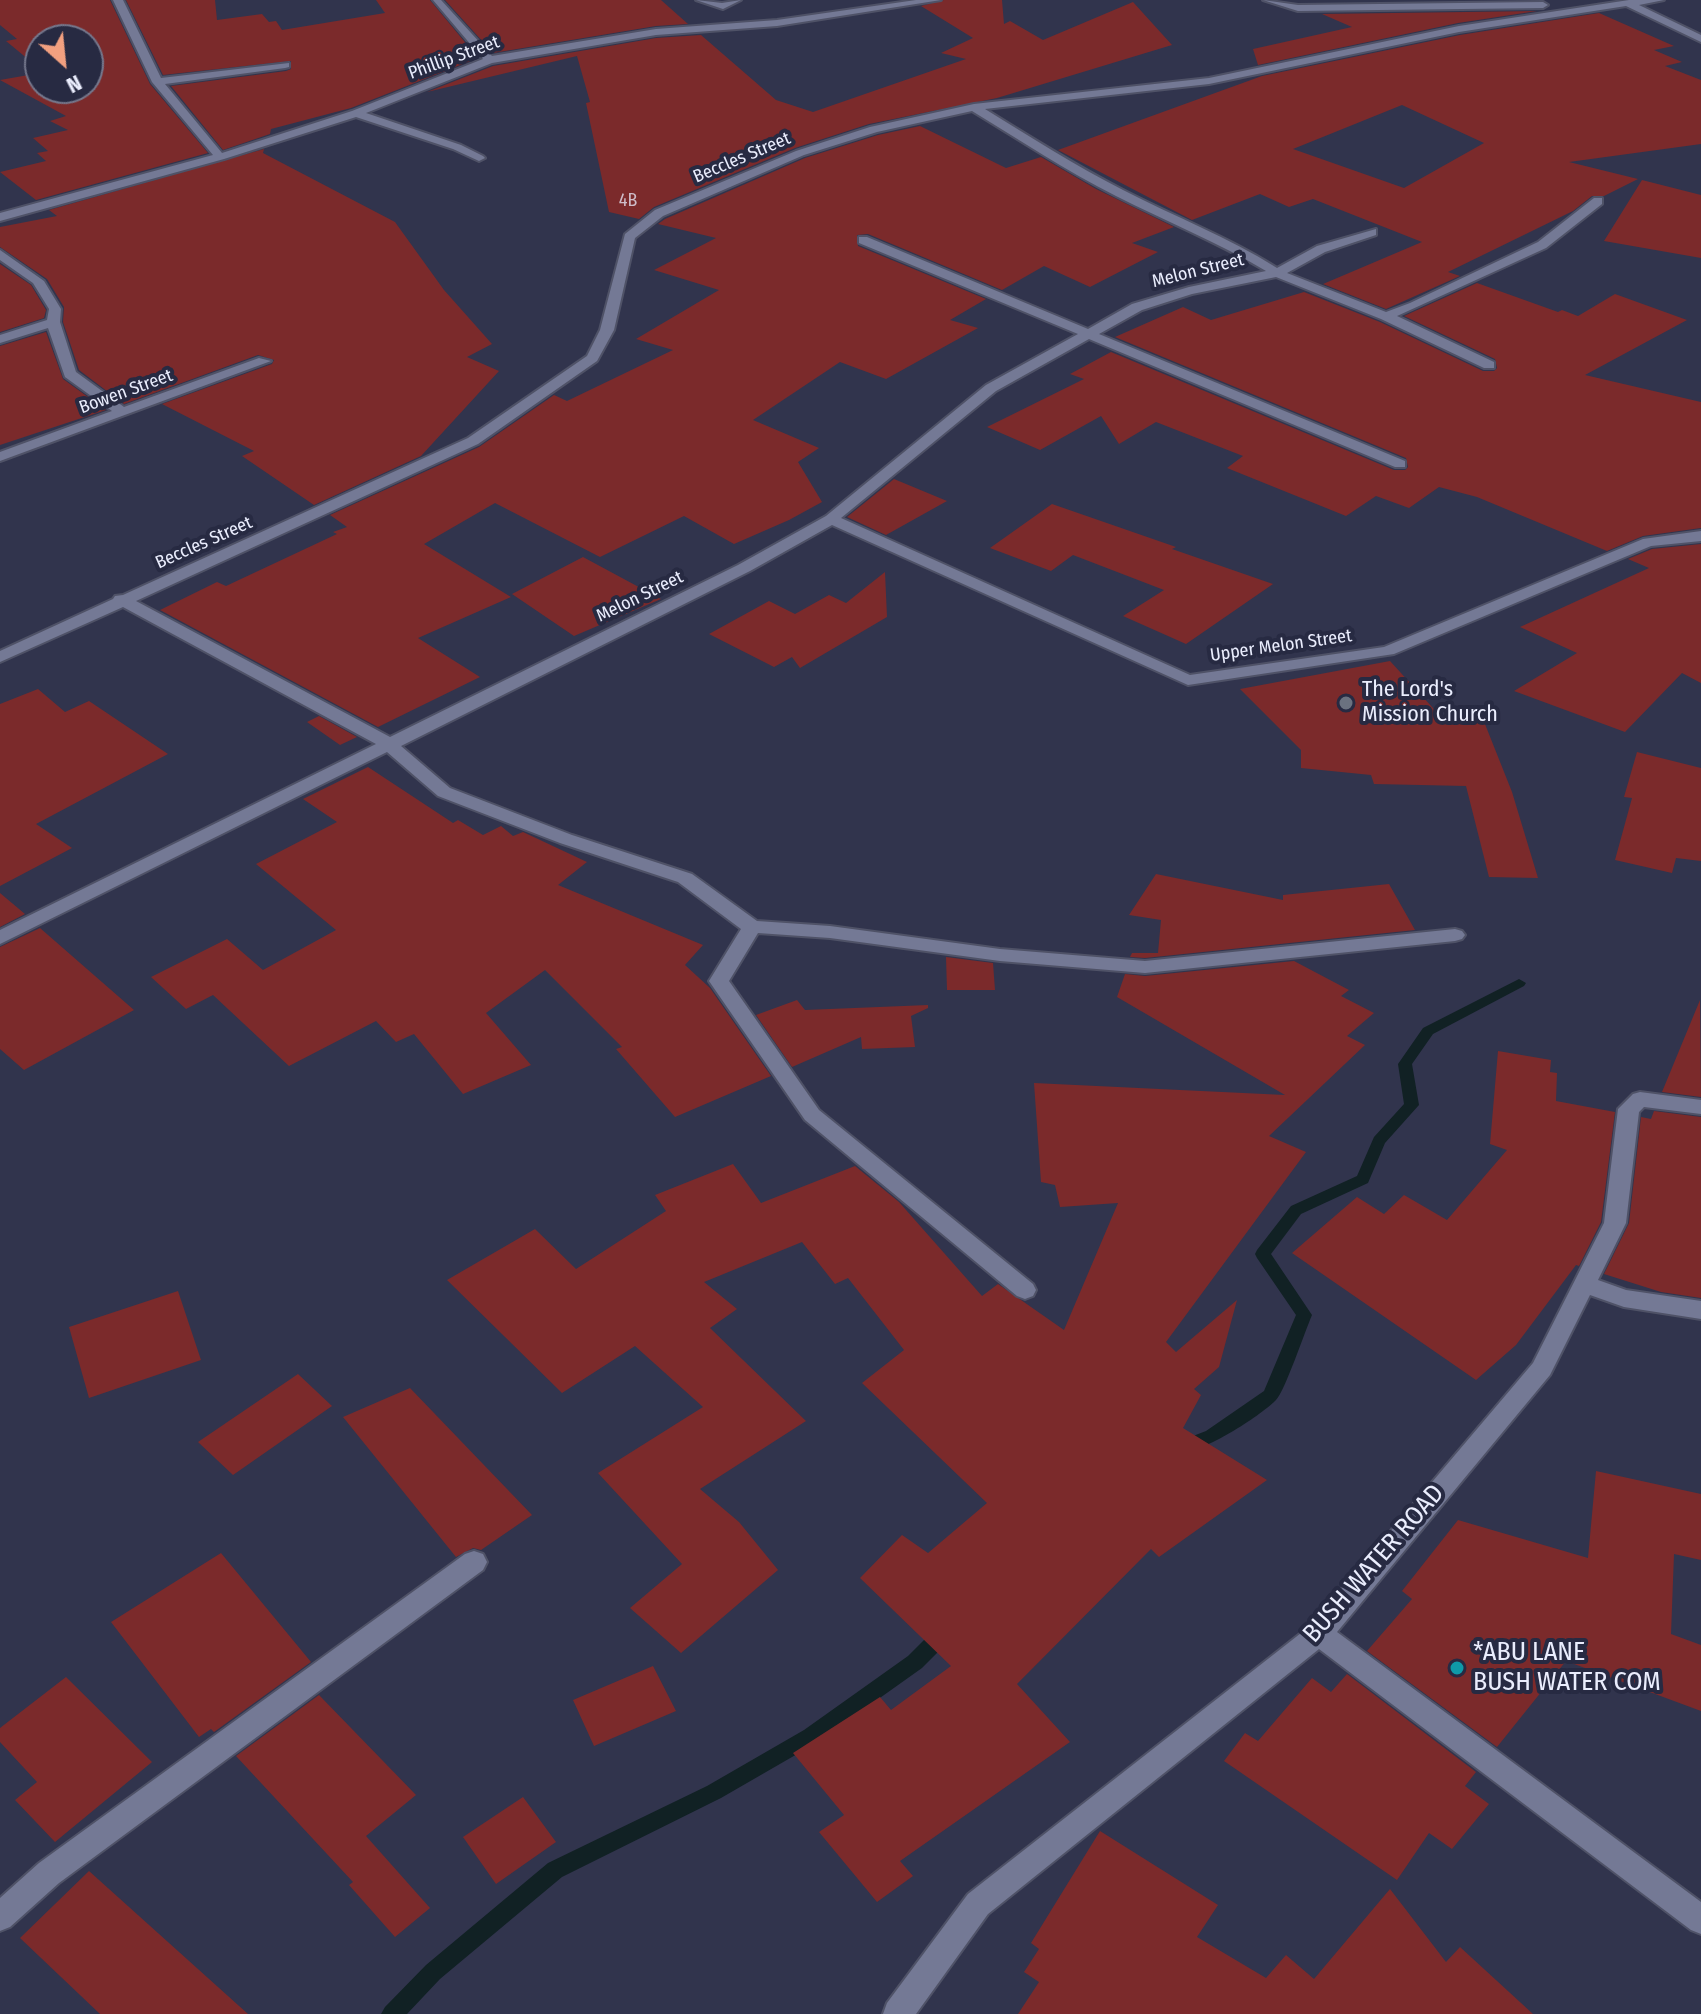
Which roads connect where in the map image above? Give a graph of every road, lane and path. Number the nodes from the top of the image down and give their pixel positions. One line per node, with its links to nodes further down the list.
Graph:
1 (118, 0): 15 (street)
2 (701, 0): 9 (street)
3 (736, 0): 9 (street)
4 (936, 0): 11 (street, Phillip Street)
5 (1268, 0): 10 (street)
6 (1659, 0): 8 (street, Beccles Street)
7 (437, 1): 13 (street)
8 (1628, 4): 10 (street, Beccles Street); 12 (street)
9 (723, 6): 11 (street)
10 (1588, 7): 16 (street, Beccles Street)
11 (714, 27): 13 (street, Phillip Street)
12 (1701, 39)
13 (490, 60): 17 (street, Phillip Street)
14 (285, 65): 15 (street)
15 (157, 82): 18 (street)
16 (974, 107): 25 (street); 37 (street, Beccles Street)
17 (356, 113): 18 (street, Phillip Street); 19 (street)
18 (220, 157): 21 (street, Phillip Street)
19 (479, 158)
20 (1598, 201): 26 (street)
21 (0, 217)
22 (1372, 232): 25 (street, Melon Street)
23 (863, 240): 28 (street)
24 (0, 254): 27 (street)
25 (1277, 273): 26 (street); 28 (street, Melon Street)
26 (1386, 316): 31 (street)
27 (53, 322): 29 (street); 32 (street)
28 (1088, 337): 34 (street); 35 (street, Melon Street)
29 (0, 339)
30 (264, 361): 32 (street, Bowen Street)
31 (1489, 365)
32 (122, 412): 33 (street, Bowen Street)
33 (0, 457)
34 (1400, 464)
35 (831, 519): 36 (street, Upper Melon Street); 39 (street, Melon Street)
36 (1701, 536)
37 (121, 599): 38 (street, Beccles Street); 39 (street)
38 (0, 657)
39 (387, 743): 40 (street); 42 (street, Melon Street)
40 (752, 927): 41 (street); 45 (street)
41 (1455, 935)
42 (0, 938)
43 (1701, 1107): 44 (street, BUSH WATER ROAD)
44 (1584, 1284): 46 (street); 48 (street, BUSH WATER ROAD)
45 (1025, 1290)
46 (1701, 1310)
47 (474, 1562): 49 (street)
48 (1319, 1634): 50 (street); 51 (street, BUSH WATER ROAD)
49 (0, 1917)
50 (1701, 1920)
51 (898, 2014)

